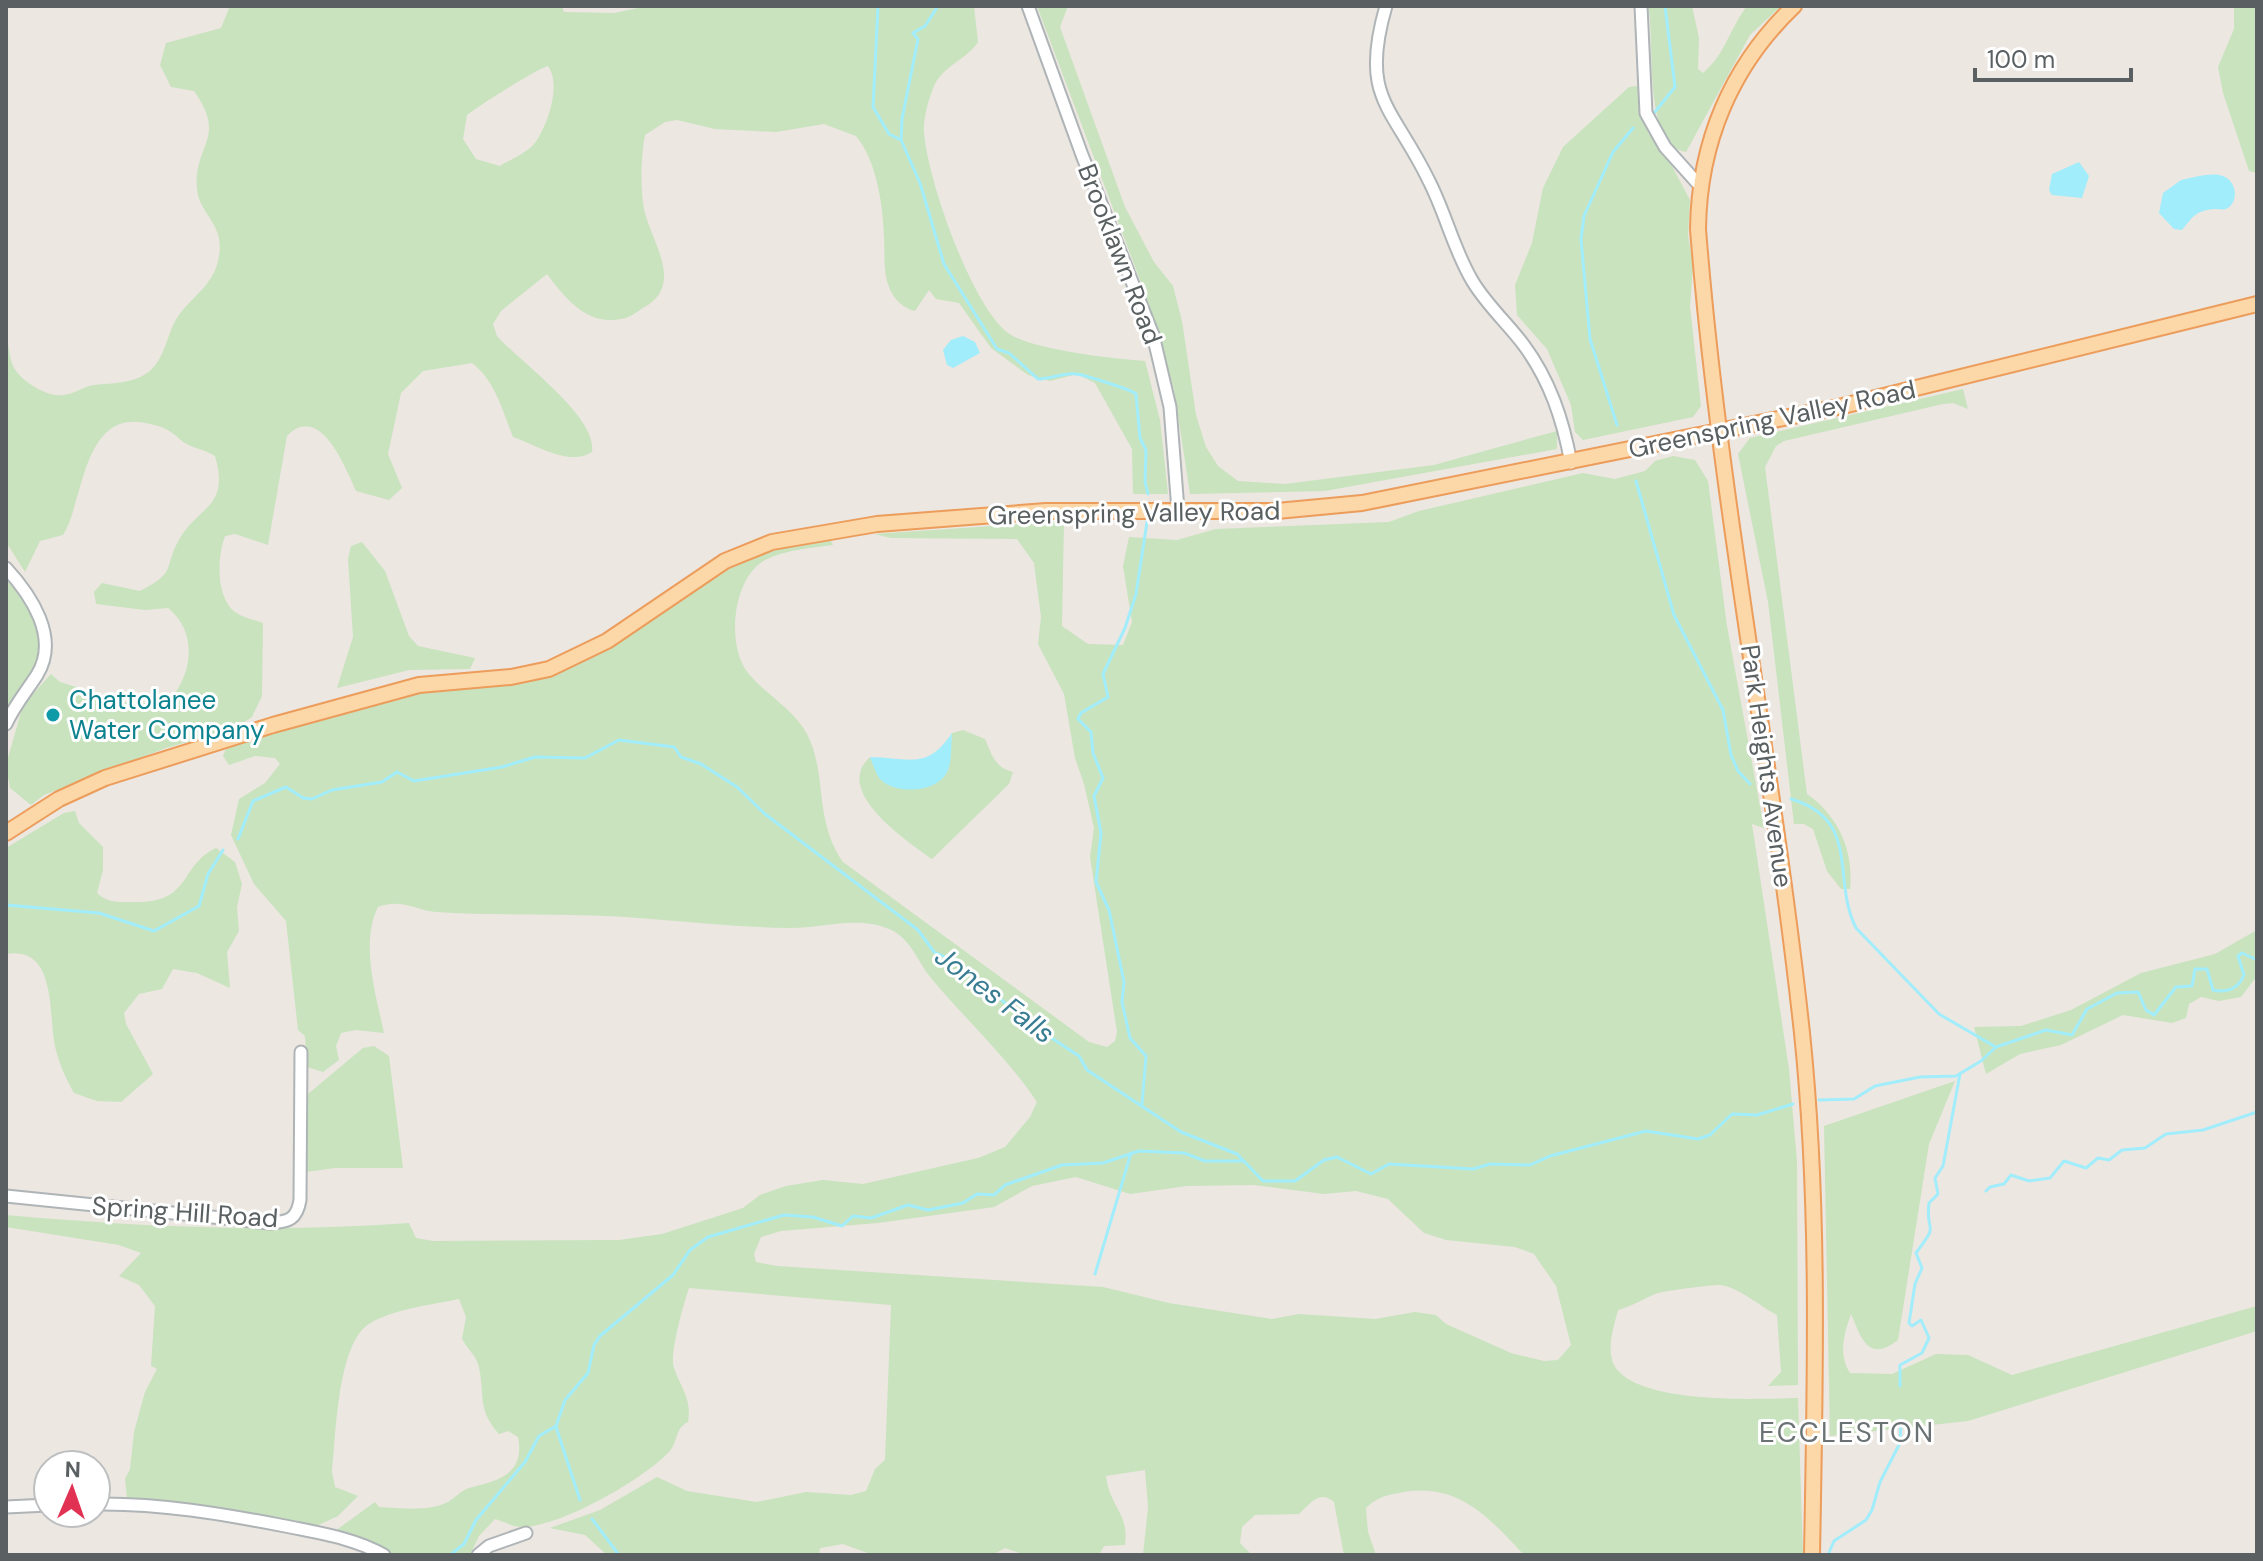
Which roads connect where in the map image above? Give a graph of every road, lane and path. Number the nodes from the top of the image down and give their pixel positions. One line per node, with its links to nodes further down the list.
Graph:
1 (1028, 6): 9 (street, Brooklawn Road)
2 (1386, 6): 8 (street)
3 (1641, 6): 5 (street)
4 (1794, 6): 5 (main road, Park Heights Avenue)
5 (1700, 186): 7 (main road, Park Heights Avenue)
6 (2257, 304): 7 (main road, Greenspring Valley Road)
7 (1722, 432): 8 (main road, Greenspring Valley Road); 21 (main road, Park Heights Avenue)
8 (1571, 463): 9 (main road, Greenspring Valley Road)
9 (1178, 510): 12 (main road, Greenspring Valley Road)
10 (6, 568): 11 (street)
11 (6, 724)
12 (6, 833)
13 (301, 1052): 14 (street, Spring Hill Road)
14 (6, 1196)
15 (112, 1504): 19 (street)
16 (32, 1506): 17 (street)
17 (6, 1507)
18 (526, 1533): 20 (street)
19 (384, 1555)
20 (478, 1555)
21 (1812, 1555)

